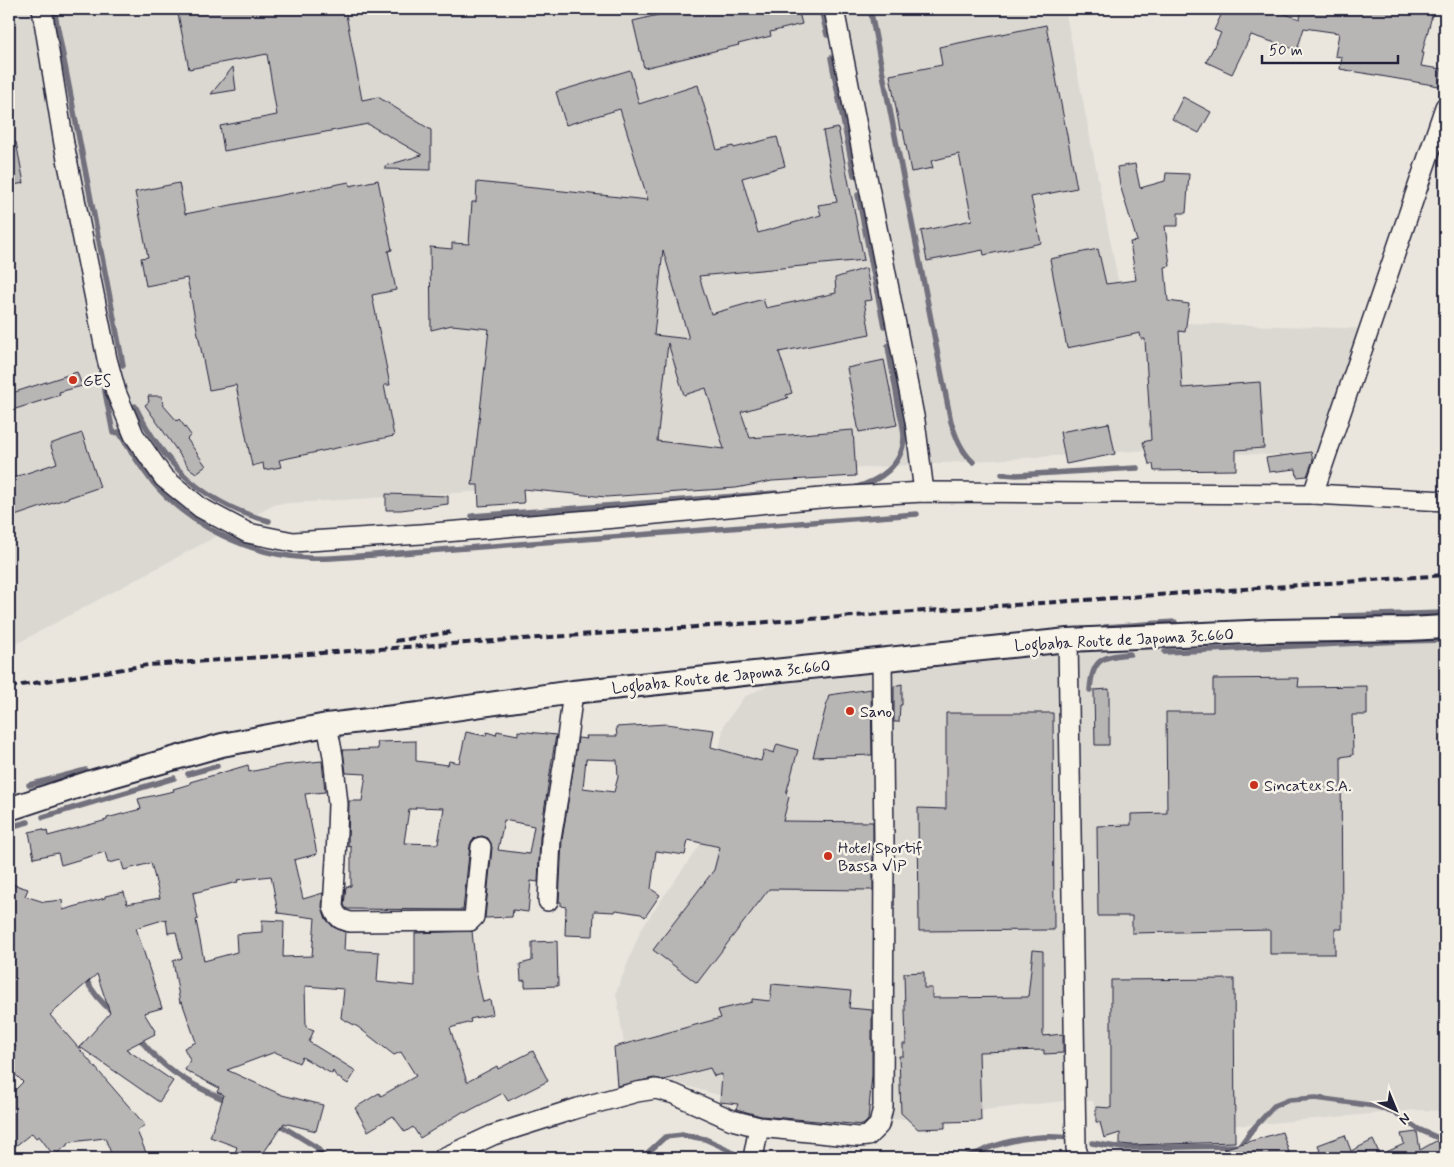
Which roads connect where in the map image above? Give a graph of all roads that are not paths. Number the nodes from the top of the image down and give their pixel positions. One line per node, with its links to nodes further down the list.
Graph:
1 (42, 9): 4 (street)
2 (834, 9): 4 (street)
3 (1445, 107): 5 (street)
4 (924, 492): 5 (street)
5 (1313, 494): 6 (street)
6 (1445, 501)
7 (1445, 627): 8 (main road, Logbaba Route de Japoma 3c.660)
8 (1068, 640): 9 (main road, Logbaba Route de Japoma 3c.660); 19 (street)
9 (882, 659): 10 (main road, Logbaba Route de Japoma 3c.660); 15 (street)
10 (573, 692): 11 (main road, Logbaba Route de Japoma 3c.660); 14 (street)
11 (327, 725): 12 (main road, Logbaba Route de Japoma 3c.660); 13 (street)
12 (15, 804)
13 (481, 847)
14 (548, 901)
15 (759, 1126): 16 (street); 18 (street)
16 (466, 1153): 17 (street)
17 (443, 1158)
18 (754, 1158)
19 (1078, 1158)

